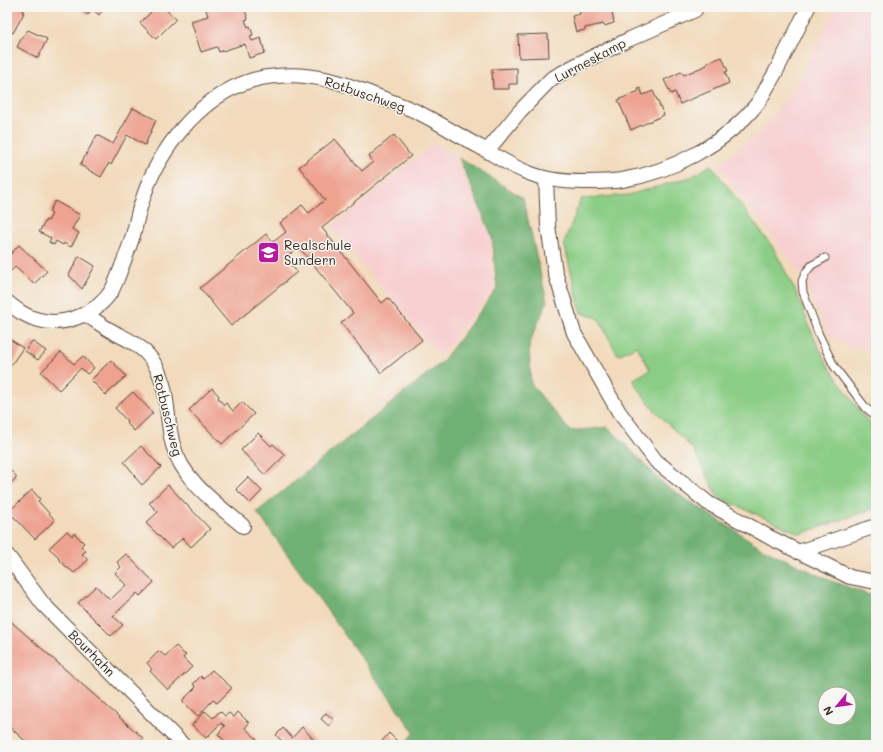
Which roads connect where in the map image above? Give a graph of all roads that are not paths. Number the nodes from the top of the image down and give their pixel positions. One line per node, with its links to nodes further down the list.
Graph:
1 (808, 7): 4 (street, Rotbuschweg)
2 (694, 10): 3 (street, Lurmeskamp)
3 (486, 150): 4 (street, Rotbuschweg); 7 (street, Rotbuschweg)
4 (546, 179): 11 (street)
5 (825, 258): 8 (lane)
6 (7, 302): 7 (street, Rotbuschweg)
7 (85, 314): 9 (street, Rotbuschweg)
8 (876, 416)
9 (243, 526)
10 (876, 526): 11 (street)
11 (798, 552): 13 (street)
12 (7, 555): 14 (street, Bourhahn)
13 (876, 582)
14 (183, 745)

